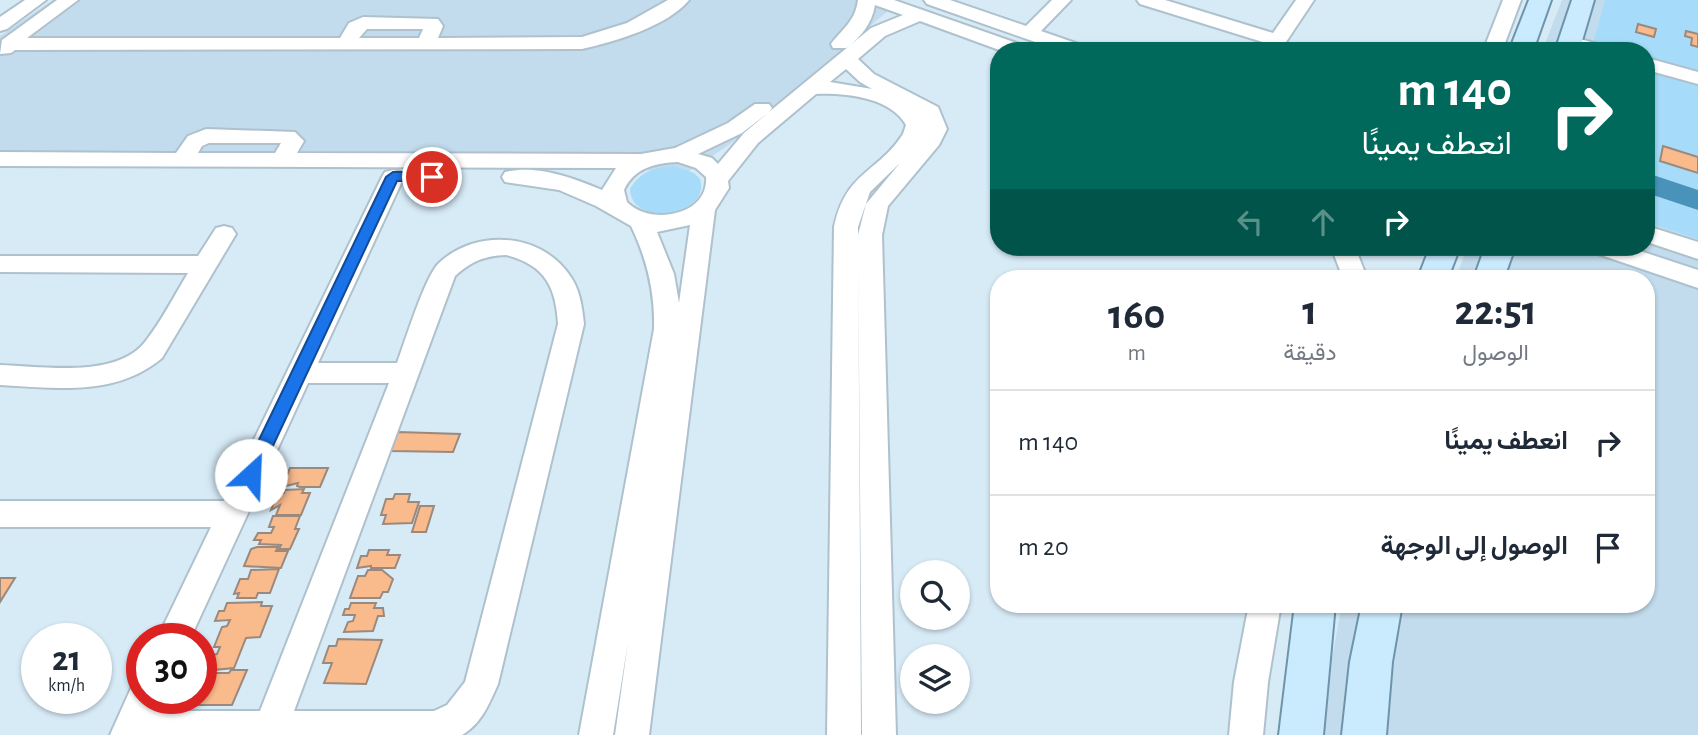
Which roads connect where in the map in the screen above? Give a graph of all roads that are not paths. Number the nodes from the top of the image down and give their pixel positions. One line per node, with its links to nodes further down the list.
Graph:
1 (37, 0): 14 (street)
2 (69, 0): 27 (street)
3 (680, 0): 26 (street)
4 (867, 0): 28 (street)
5 (877, 0): 12 (street)
6 (1062, 0): 16 (street)
7 (1305, 0): 21 (street)
8 (1513, 0): 22 (street)
9 (1540, 0): 23 (main road)
10 (1583, 0): 24 (main road)
11 (1158, 2): 20 (street)
12 (926, 7): 13 (street); 15 (street); 28 (street)
13 (974, 14): 15 (street); 16 (street)
14 (0, 25)
15 (957, 28): 18 (street)
16 (1029, 33): 19 (street)
17 (820, 35): 28 (street)
18 (996, 42)
19 (1054, 42)
20 (1263, 42)
21 (1276, 42)
22 (1496, 42)
23 (1524, 42)
24 (1569, 42)
25 (346, 44): 26 (street); 26 (street); 27 (street)
26 (425, 44)
27 (5, 48)
28 (844, 51): 31 (street); 33 (street); 66 (street)
29 (1655, 66): 30 (street)
30 (1698, 78)
31 (811, 88): 40 (street); 65 (street)
32 (125, 136): 36 (street)
33 (679, 155): 35 (street); 40 (street)
34 (0, 159): 36 (street)
35 (641, 161): 37 (street); 42 (street)
36 (87, 164): 37 (street); 38 (street); 39 (street)
37 (456, 169): 39 (street); 42 (street)
38 (0, 175)
39 (393, 177): 50 (street)
40 (719, 178): 41 (street)
41 (704, 211): 42 (street); 60 (street)
42 (629, 214): 59 (street)
43 (224, 234): 48 (street)
44 (1655, 237): 45 (street)
45 (1698, 251)
46 (1630, 256): 49 (street)
47 (0, 264): 48 (street)
48 (205, 265): 52 (street)
49 (1698, 279)
50 (299, 373): 51 (street); 54 (street)
51 (406, 373): 62 (street); 62 (street)
52 (0, 375)
53 (0, 514): 54 (street)
54 (232, 514): 58 (street)
55 (1263, 613): 67 (street)
56 (1314, 613): 68 (main road)
57 (1380, 613): 69 (main road)
58 (181, 623)
59 (602, 700): 60 (street); 63 (street)
60 (638, 700): 64 (street)
61 (134, 721): 62 (street)
62 (270, 729)
63 (596, 735)
64 (632, 735)
65 (844, 735)
66 (879, 735)
67 (1246, 735)
68 (1301, 735)
69 (1364, 735)

